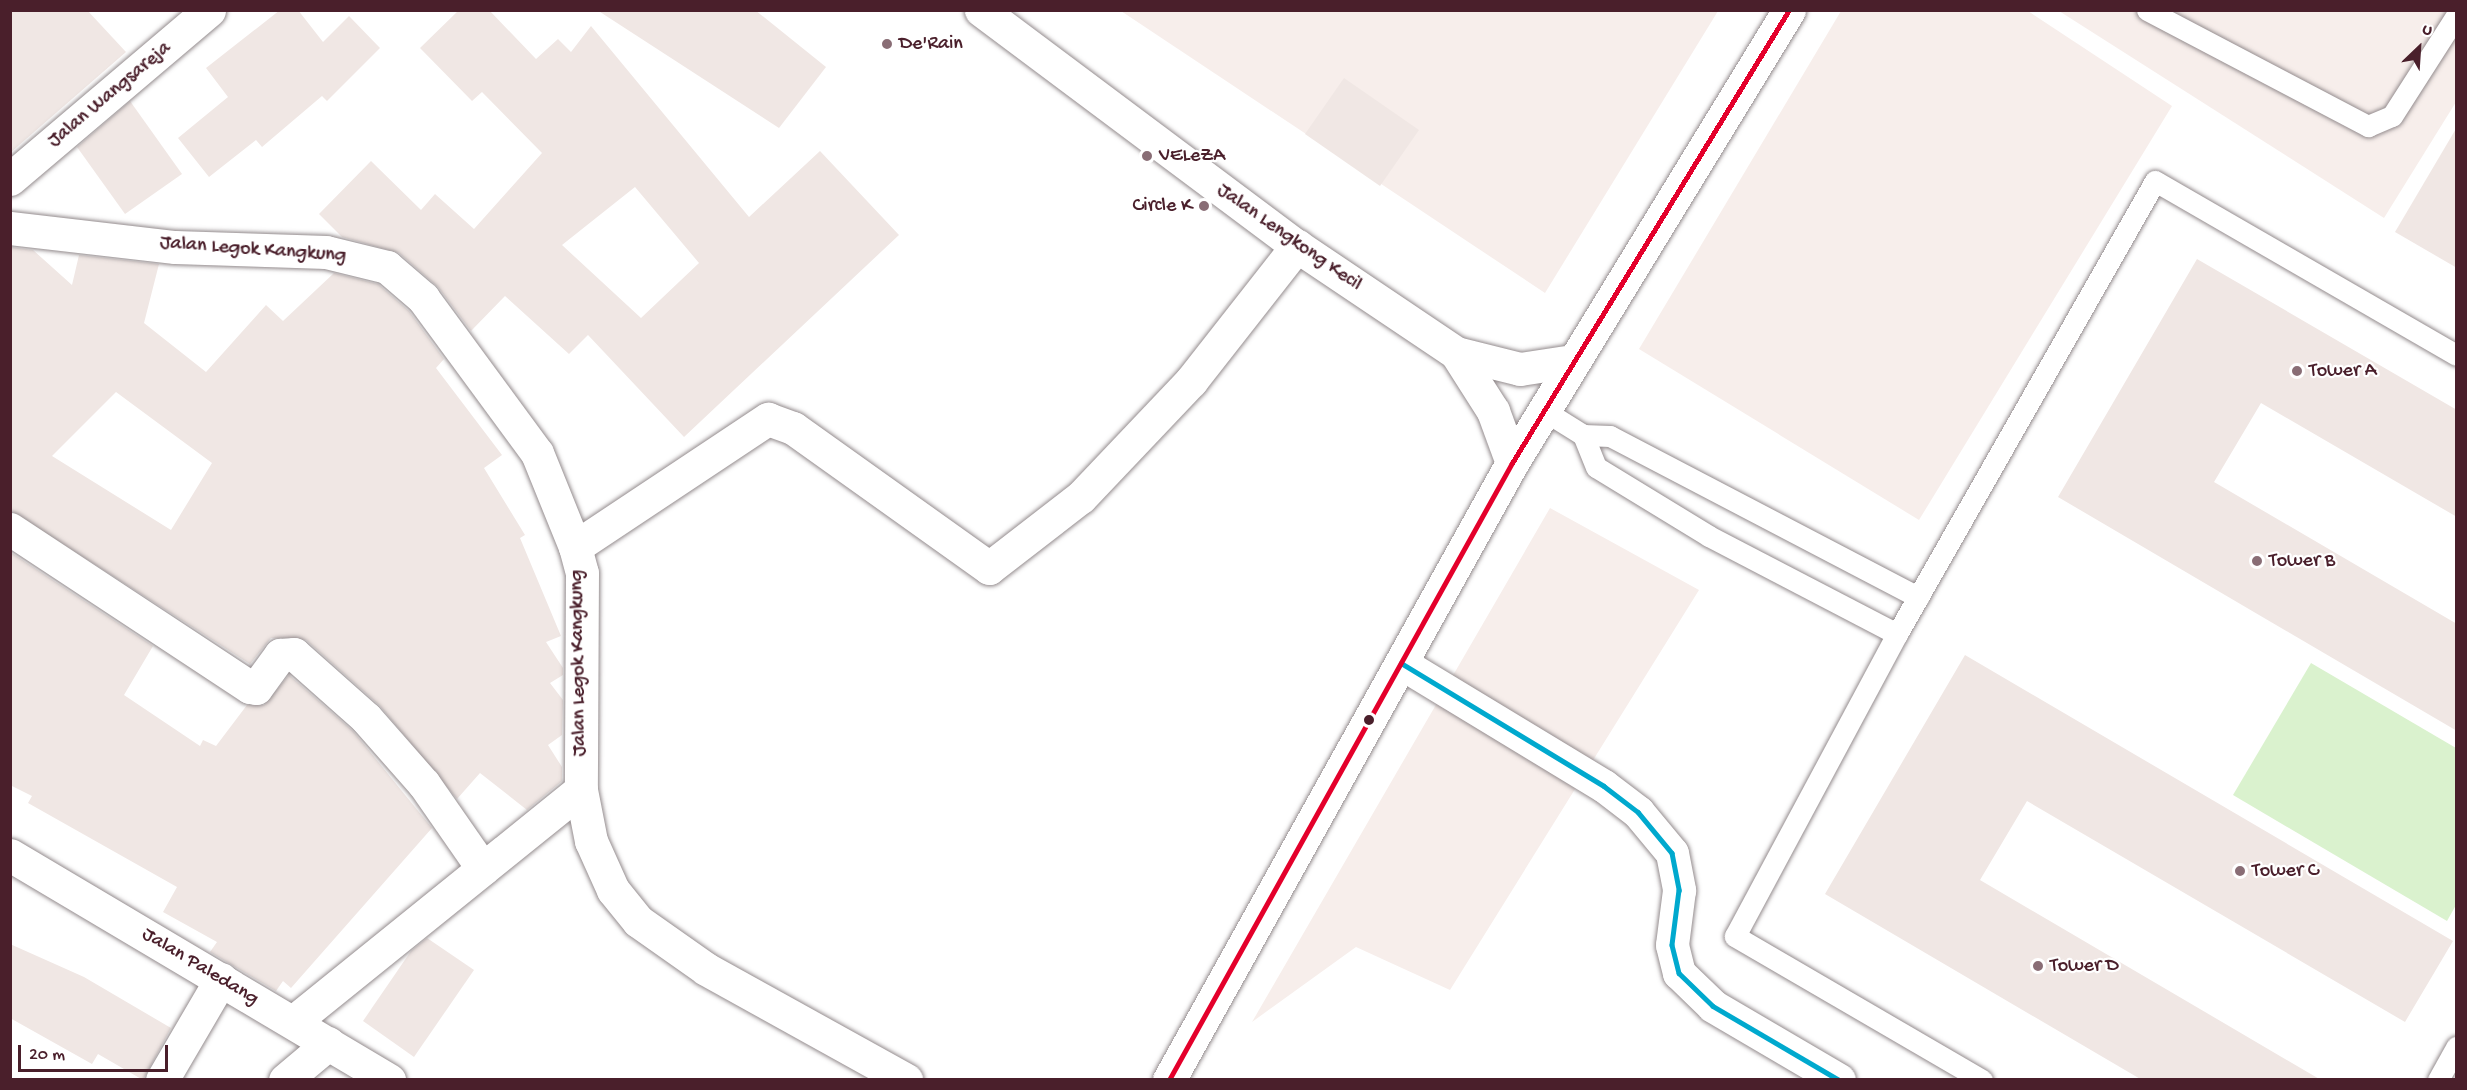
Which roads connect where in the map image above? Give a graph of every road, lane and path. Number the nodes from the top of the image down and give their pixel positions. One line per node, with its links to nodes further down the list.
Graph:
1 (209, 10): 6 (street, Jalan Wangsareja)
2 (981, 10): 8 (street, Jalan Lengkong Kecil)
3 (1789, 10): 11 (street)
4 (2147, 10): 5 (lane)
5 (2457, 16)
6 (10, 180)
7 (10, 228): 16 (street, Jalan Legok Kangkung)
8 (1297, 246): 9 (street, Jalan Lengkong Kecil); 16 (street)
9 (1456, 353): 11 (street, Jalan Lengkong Kecil); 14 (street, Jalan Lengkong Kecil)
10 (2457, 355): 17 (lane)
11 (1568, 369): 12 (street)
12 (1543, 410): 13 (lane); 14 (street)
13 (1583, 435): 17 (lane); 18 (lane)
14 (1512, 463): 19 (street)
15 (10, 529): 22 (street)
16 (575, 547): 20 (street, Jalan Legok Kangkung)
17 (1918, 597): 18 (lane)
18 (1897, 634): 32 (lane)
19 (1401, 663): 30 (street); 31 (street)
20 (581, 790): 22 (street); 29 (street, Jalan Legok Kangkung)
21 (10, 855): 23 (street, Jalan Paledang)
22 (483, 869): 24 (street)
23 (221, 979): 24 (street, Jalan Paledang); 26 (street)
24 (310, 1032): 27 (street); 28 (street, Jalan Paledang)
25 (2457, 1047): 33 (lane)
26 (162, 1080)
27 (285, 1080)
28 (389, 1080)
29 (906, 1080)
30 (1169, 1080)
31 (1839, 1080)
32 (1982, 1080)
33 (2438, 1080)

